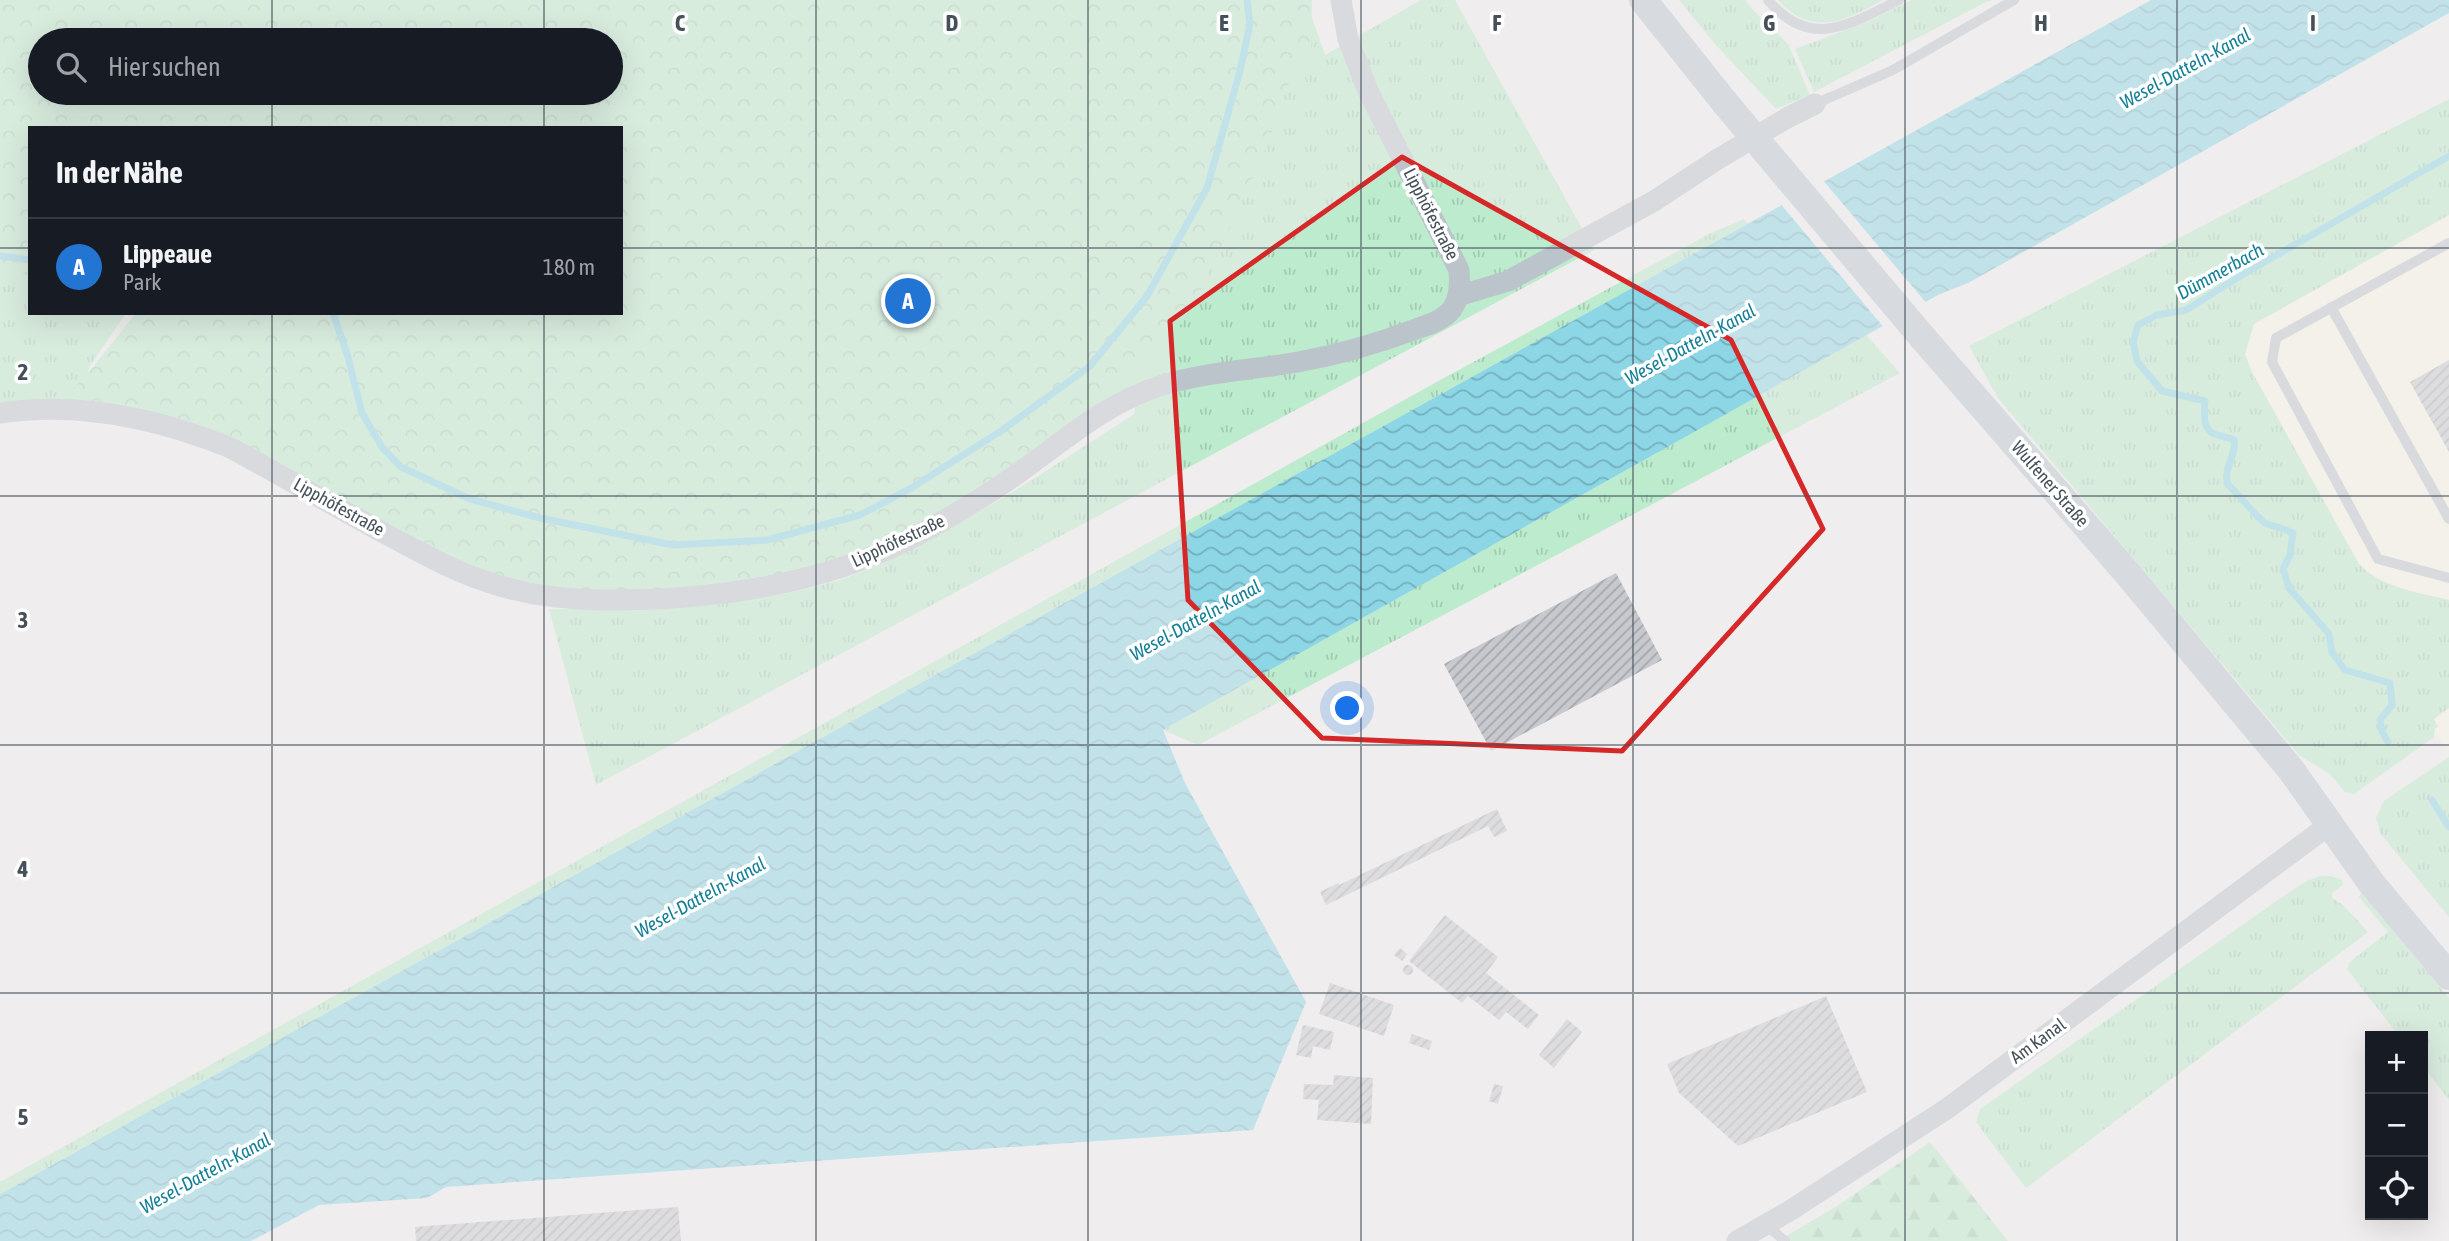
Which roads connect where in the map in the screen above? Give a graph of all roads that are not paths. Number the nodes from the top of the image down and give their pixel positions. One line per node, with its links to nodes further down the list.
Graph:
1 (1341, 0): 8 (street, Lipphöfestraße)
2 (1643, 0): 13 (main road, Wulfener Straße, bridge)
3 (1768, 0): 4 (lane)
4 (1899, 0)
5 (2014, 0): 6 (lane)
6 (1815, 104): 8 (street)
7 (2449, 243): 9 (lane)
8 (1458, 296): 10 (street, Lipphöfestraße)
9 (2330, 307): 11 (lane); 12 (lane)
10 (0, 412)
11 (2449, 519)
12 (2449, 578)
13 (2329, 825): 14 (main road, Wulfener Straße); 15 (street, Am Kanal)
14 (2449, 976)
15 (1765, 1224): 16 (street, Am Kanal); 17 (lane)
16 (1737, 1241)
17 (1785, 1241)

